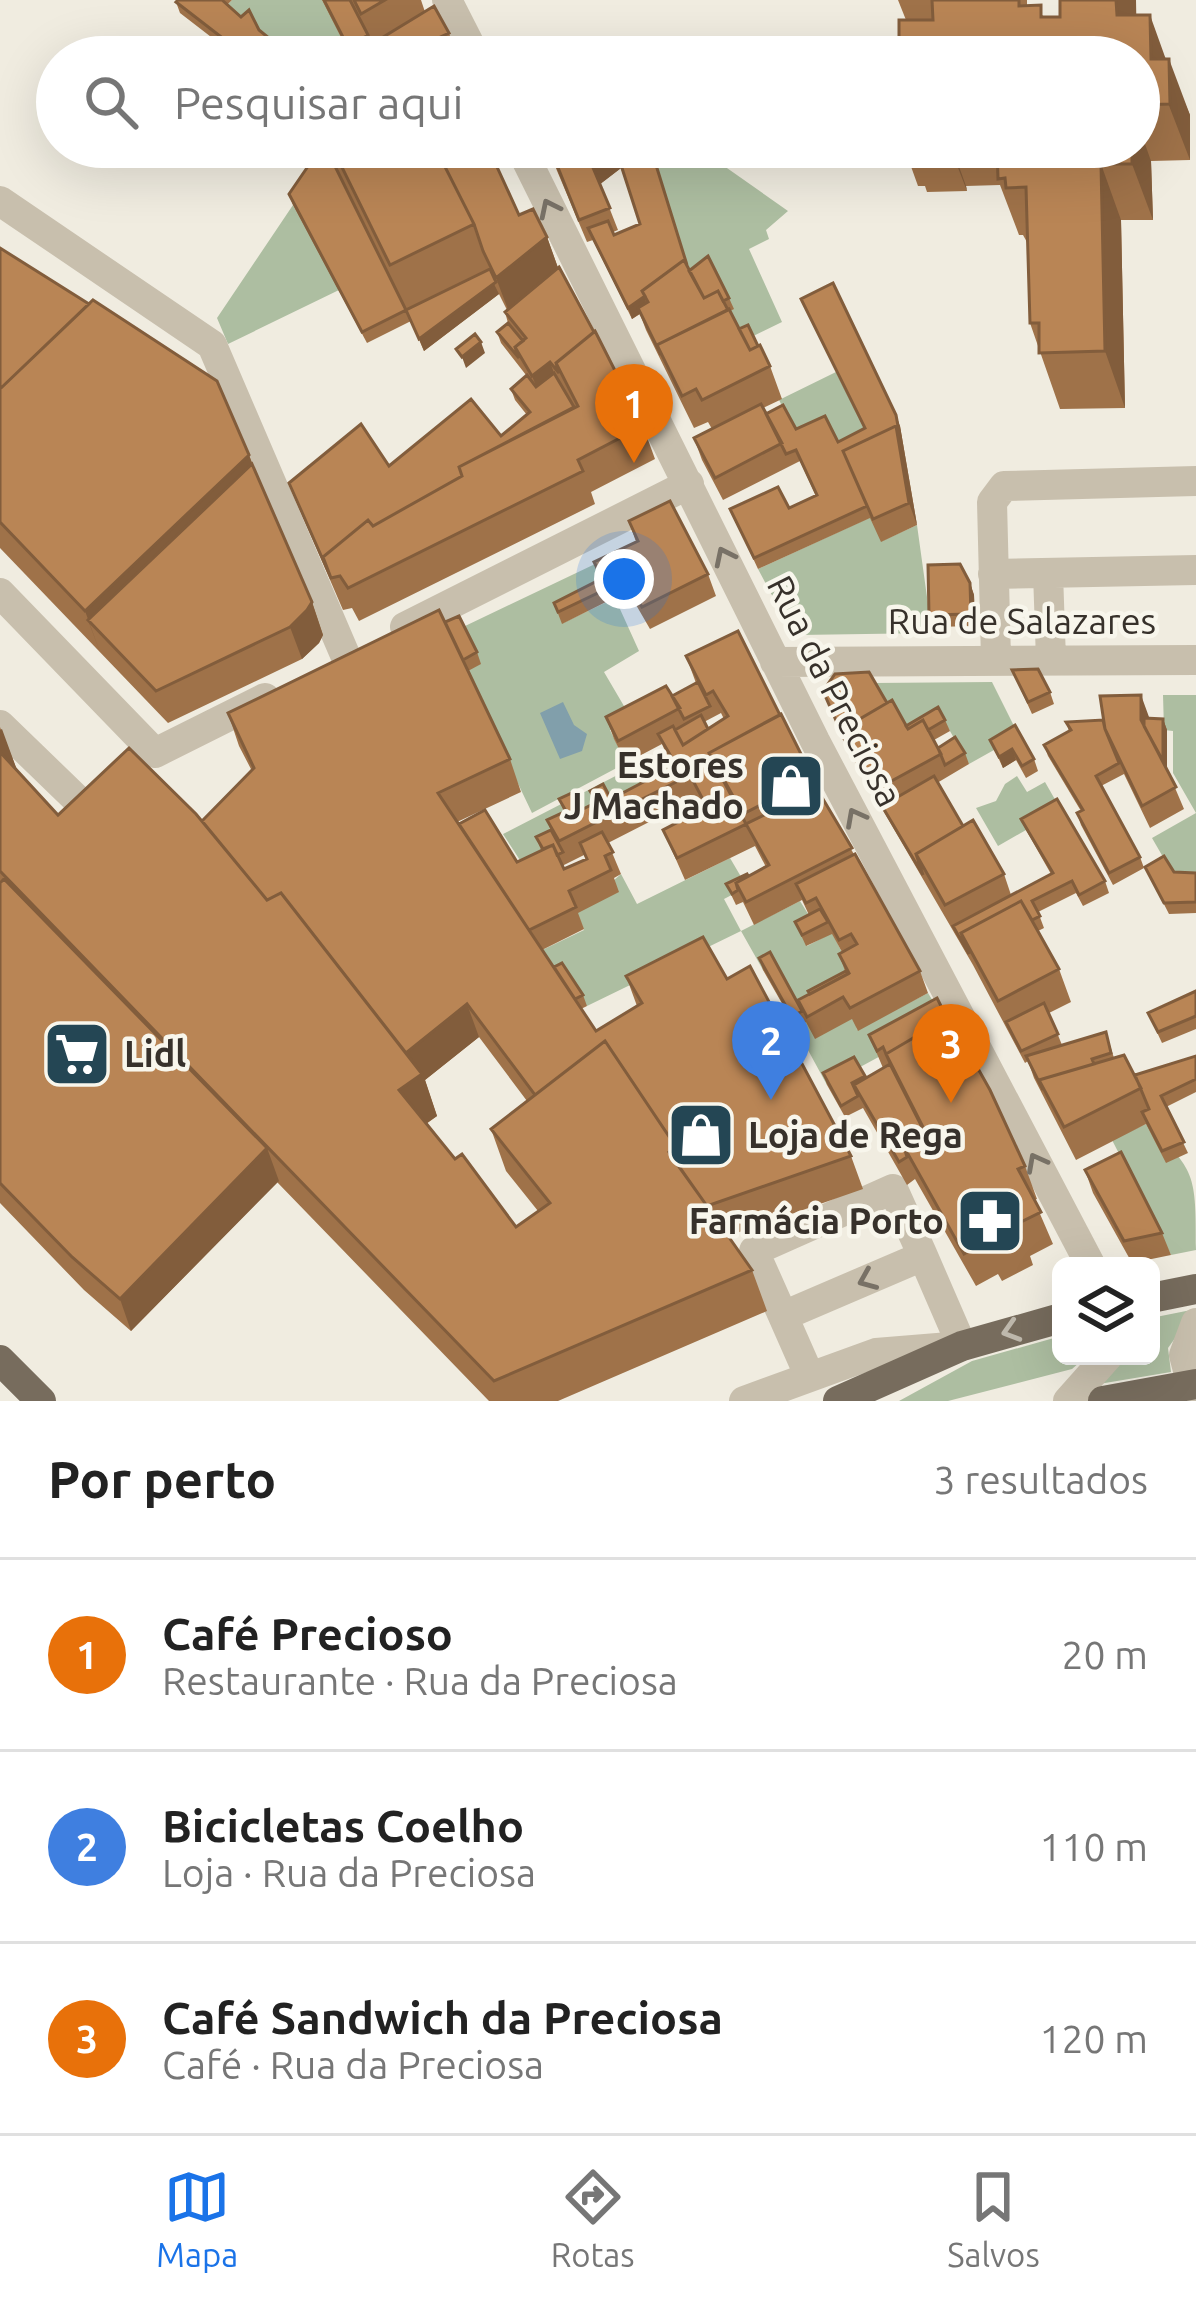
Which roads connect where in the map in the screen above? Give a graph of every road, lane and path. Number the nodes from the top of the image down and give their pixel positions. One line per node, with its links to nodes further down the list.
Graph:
1 (447, 0): 2 (street)
2 (465, 36)
3 (531, 168): 6 (street, Rua da Preciosa, one-way to 3)
4 (0, 201): 11 (street)
5 (1196, 481): 8 (street)
6 (689, 484): 11 (street); 15 (street, Rua da Preciosa, one-way to 6)
7 (1196, 571): 9 (street)
8 (994, 574): 9 (street); 12 (street)
9 (1048, 574): 13 (street)
10 (7, 613): 11 (street)
11 (346, 657)
12 (996, 659): 13 (street, Rua de Salazares); 15 (street, Rua de Salazares)
13 (1051, 660): 14 (street, Rua de Salazares)
14 (1196, 660)
15 (776, 662): 18 (street, Rua da Preciosa, one-way to 15)
16 (0, 725): 17 (street)
17 (93, 815)
18 (1085, 1257)
19 (930, 1270): 22 (street, one-way to 22); 22 (street); 25 (street)
20 (1196, 1289): 21 (main road)
21 (1160, 1296)
22 (783, 1316): 28 (street)
23 (1052, 1321): 25 (main road, one-way to 25)
24 (1196, 1323): 29 (street)
25 (962, 1346): 28 (street); 32 (main road)
26 (0, 1360): 30 (main road)
27 (1100, 1365): 33 (street)
28 (808, 1375): 31 (street)
29 (1193, 1390): 34 (main road)
30 (40, 1401)
31 (744, 1401)
32 (838, 1401)
33 (1067, 1401)
34 (1103, 1401)

